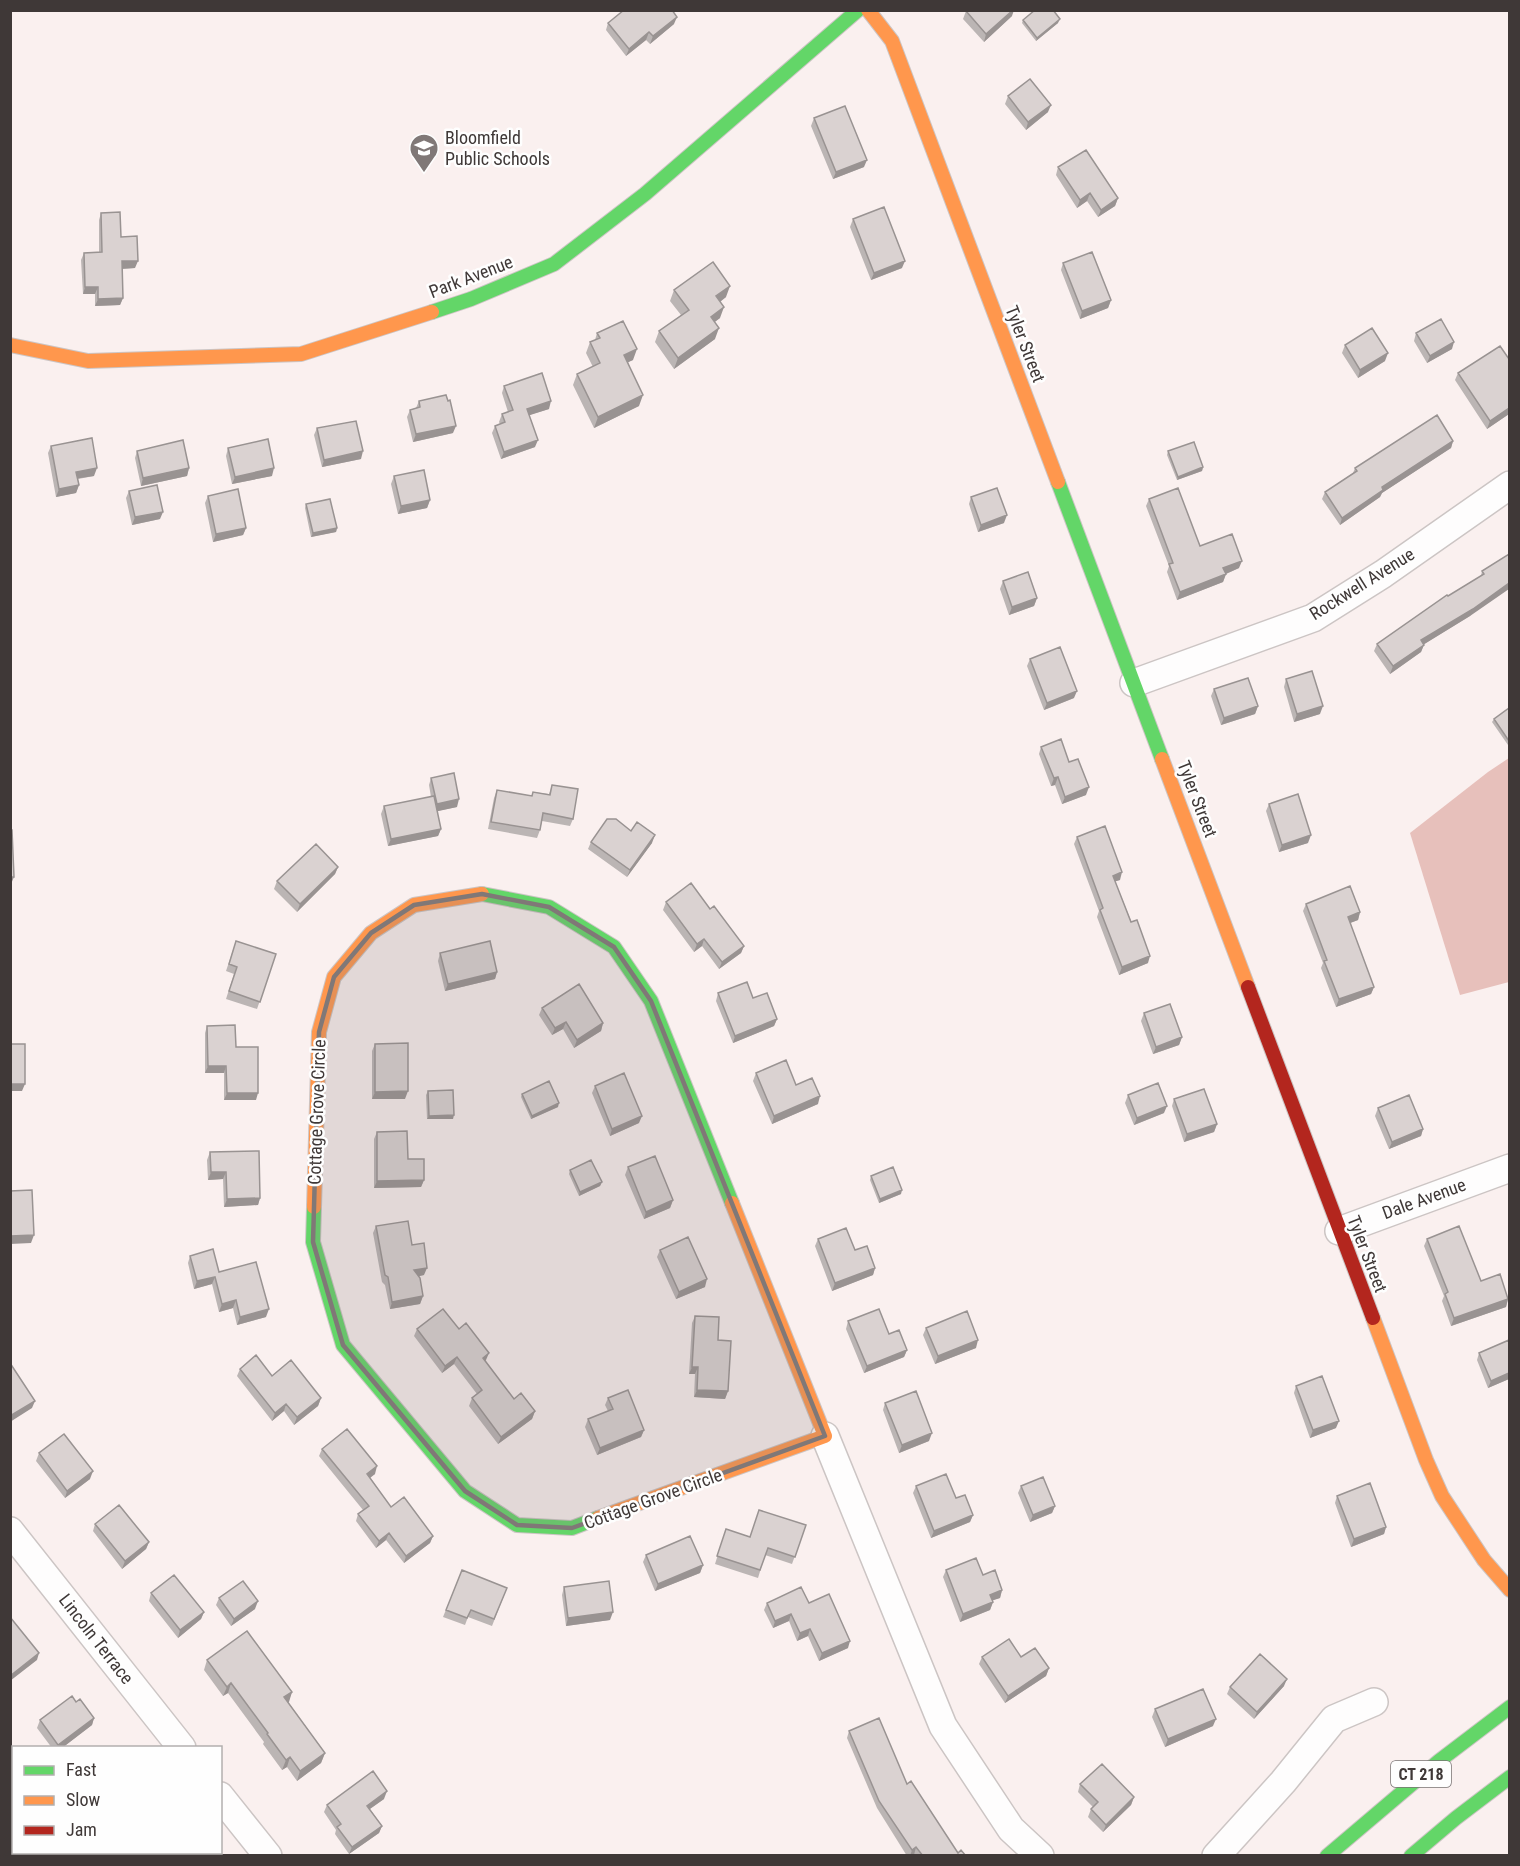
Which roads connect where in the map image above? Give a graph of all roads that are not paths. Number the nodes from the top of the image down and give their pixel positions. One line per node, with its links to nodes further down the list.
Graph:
1 (858, 10): 3 (street, Park Avenue)
2 (868, 10): 5 (street, Tyler Street)
3 (10, 345)
4 (1509, 485): 5 (street, Rockwell Avenue)
5 (1134, 683): 7 (street, Tyler Street)
6 (1509, 1168): 7 (street, Dale Avenue)
7 (1340, 1231): 10 (street, Tyler Street)
8 (825, 1436): 8 (street, Cottage Grove Circle); 17 (street, Cottage Grove Circle)
9 (10, 1531): 13 (street, Lincoln Terrace)
10 (1509, 1590)
11 (1374, 1702): 18 (street)
12 (1509, 1707): 19 (street, CT 218)
13 (180, 1746)
14 (1509, 1777): 20 (street)
15 (222, 1798): 16 (street)
16 (268, 1856)
17 (1040, 1856)
18 (1216, 1856)
19 (1327, 1856)
20 (1411, 1856)

